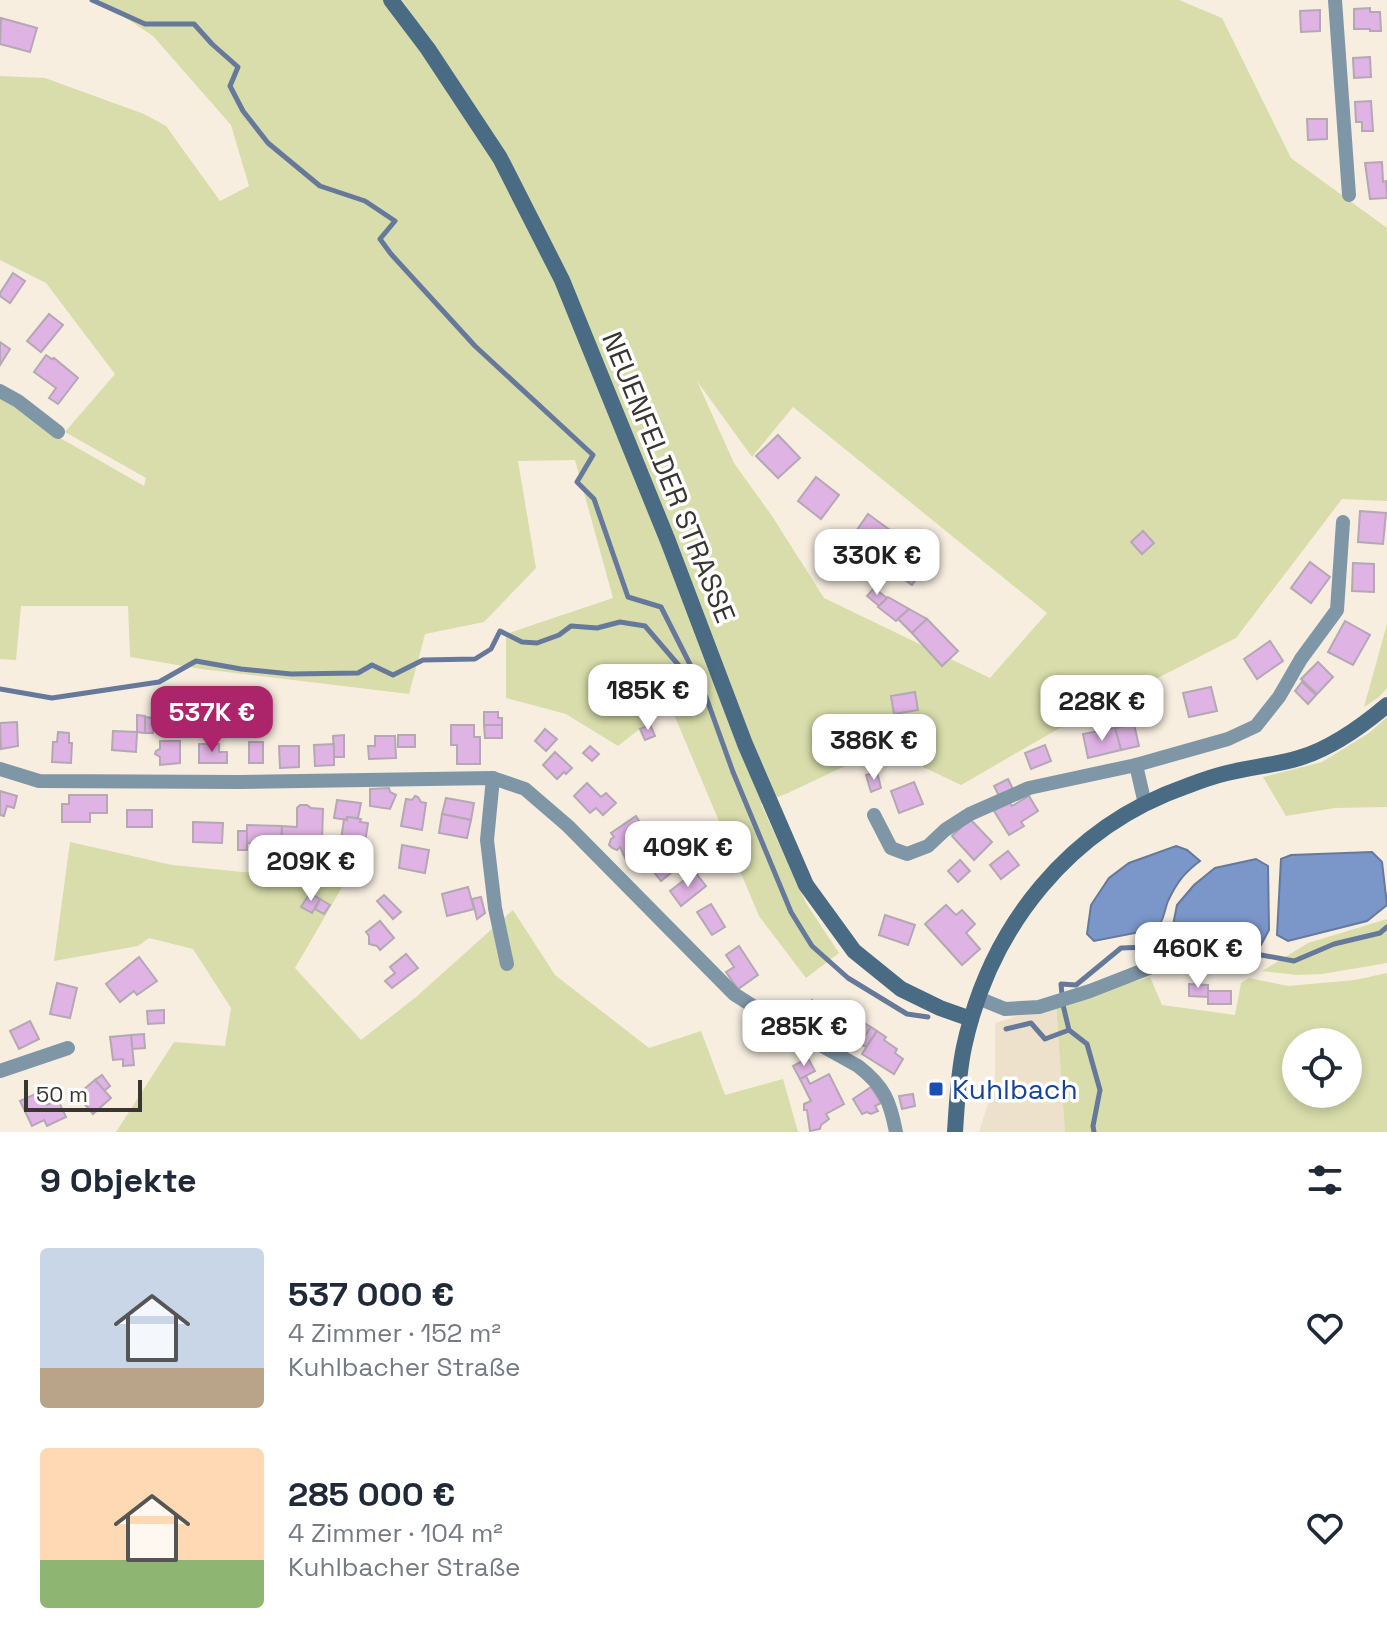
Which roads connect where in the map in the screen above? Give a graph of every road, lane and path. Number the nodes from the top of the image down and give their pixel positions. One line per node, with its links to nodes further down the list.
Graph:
1 (391, 0): 16 (main road, NEUENFELDER STRASSE)
2 (1335, 0): 3 (street)
3 (1349, 195)
4 (0, 391): 5 (street)
5 (58, 432)
6 (1343, 522): 8 (street)
7 (1387, 705): 11 (main road)
8 (1136, 765): 11 (street); 12 (street)
9 (0, 769): 10 (street)
10 (493, 778): 13 (street); 19 (street)
11 (1145, 804): 15 (main road)
12 (874, 815)
13 (507, 964)
14 (1149, 968): 15 (street)
15 (978, 998): 16 (main road)
16 (971, 1019): 20 (main road)
17 (68, 1048): 18 (street)
18 (0, 1071)
19 (896, 1132)
20 (955, 1132)

